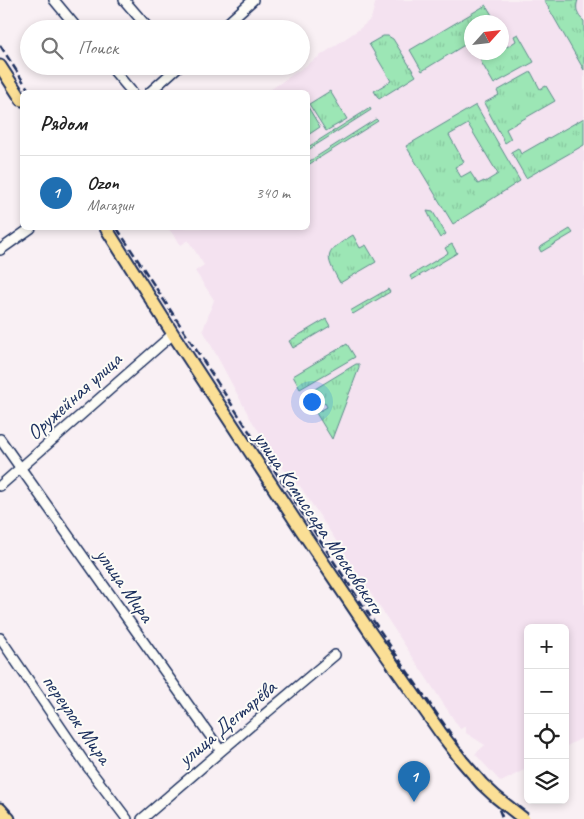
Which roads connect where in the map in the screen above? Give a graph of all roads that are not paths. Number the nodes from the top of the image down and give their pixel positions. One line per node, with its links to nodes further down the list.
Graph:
1 (54, 0): 4 (street)
2 (124, 0): 5 (street)
3 (254, 0): 6 (street)
4 (71, 20)
5 (141, 20)
6 (231, 20)
7 (0, 66): 12 (main road)
8 (118, 75): 10 (street)
9 (169, 75): 11 (street)
10 (130, 90)
11 (152, 90)
12 (20, 97)
13 (28, 230): 15 (street)
14 (107, 230): 16 (main road, улица Комиссара Московского)
15 (0, 250)
16 (173, 334): 18 (street, Оружейная улица); 27 (main road, улица Комиссара Московского, bridge)
17 (0, 439): 18 (street, улица Мира)
18 (20, 468): 19 (street, Оружейная улица); 22 (street, улица Мира)
19 (0, 486)
20 (0, 638): 25 (street, переулок Мира)
21 (335, 655): 22 (street, улица Дегтярёва)
22 (221, 750): 26 (street, улица Дегтярёва)
23 (0, 809): 24 (main road)
24 (9, 819)
25 (127, 819)
26 (142, 819)
27 (524, 819)

